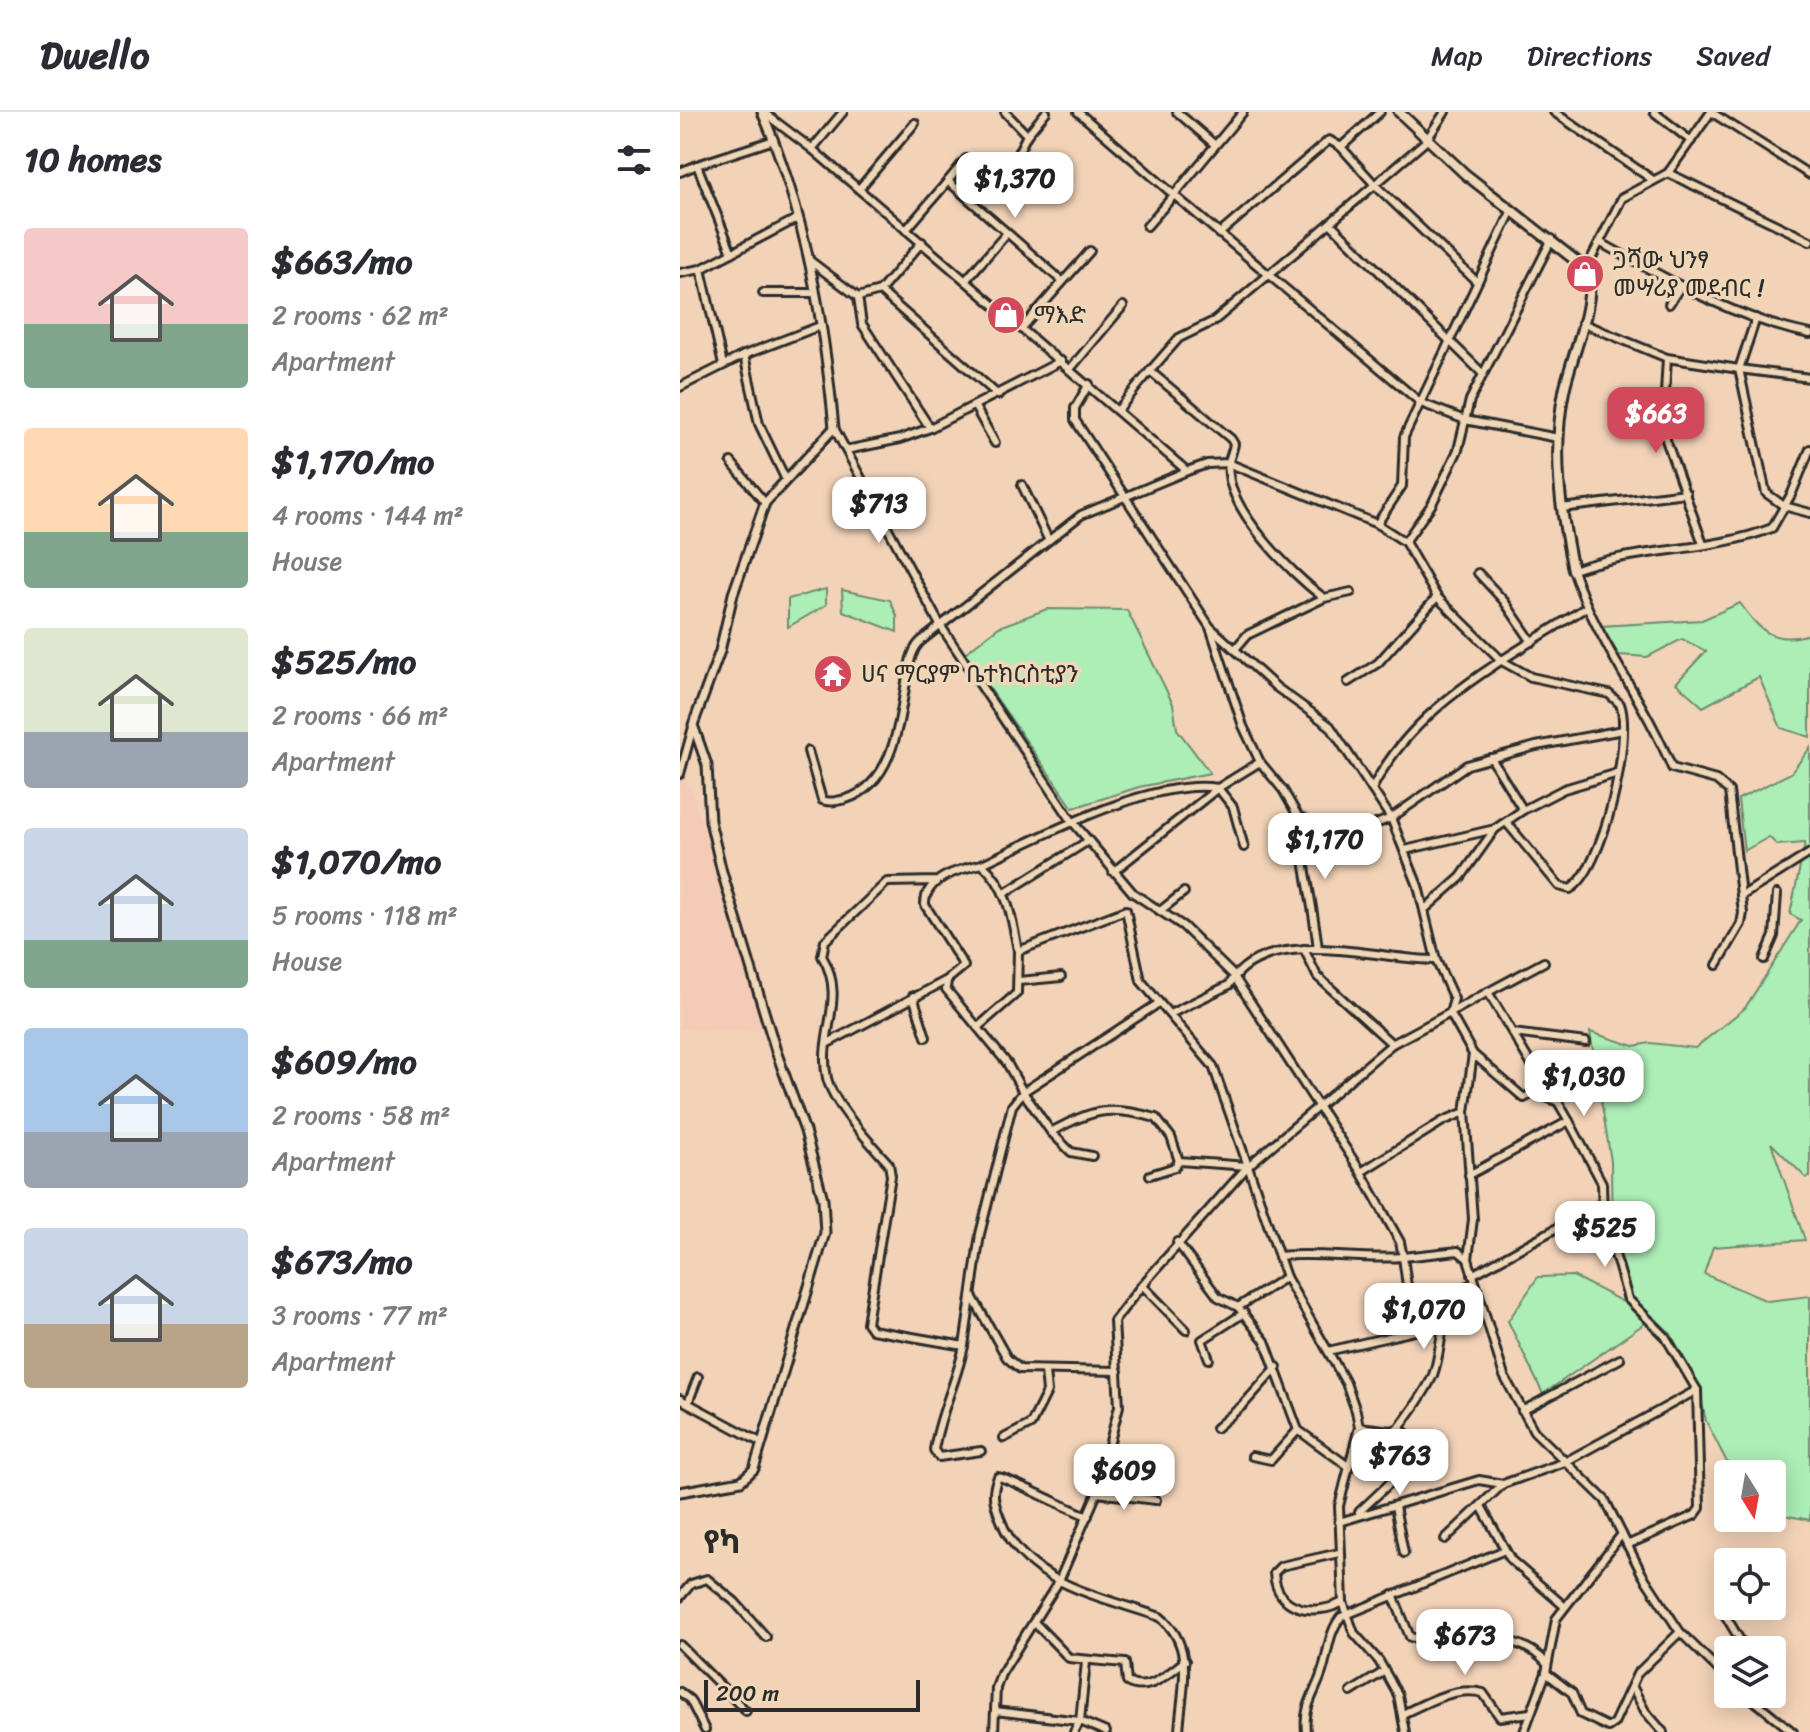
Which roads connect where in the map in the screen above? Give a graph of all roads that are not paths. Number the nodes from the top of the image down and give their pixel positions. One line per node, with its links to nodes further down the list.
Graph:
1 (763, 112): 16 (street); 21 (street)
2 (843, 112): 21 (street)
3 (1005, 112): 15 (street)
4 (1046, 112): 15 (street)
5 (1078, 112): 32 (street)
6 (1177, 112): 19 (street)
7 (1243, 112): 19 (street)
8 (1380, 112): 20 (street)
9 (1399, 112): 17 (main road)
10 (1445, 112): 17 (street)
11 (1554, 112): 28 (street)
12 (1654, 112): 18 (street)
13 (1711, 112): 18 (street); 27 (street)
14 (915, 123): 31 (street)
15 (1027, 135): 22 (street)
16 (774, 140): 24 (street); 34 (street)
17 (1426, 141): 30 (street); 33 (main road)
18 (1691, 141): 26 (street)
19 (1214, 144): 32 (street)
20 (1341, 147): 30 (street); 39 (street)
21 (812, 149): 31 (street)
22 (1018, 153)
23 (966, 159): 29 (street)
24 (697, 165): 25 (street); 45 (street)
25 (680, 172)
26 (1668, 173): 28 (street); 41 (street)
27 (1810, 175)
28 (1653, 180): 43 (street)
29 (948, 181): 37 (street); 38 (street)
30 (1375, 185): 35 (street); 53 (street)
31 (859, 189): 37 (street)
32 (1174, 195): 36 (street); 39 (street)
33 (1511, 212): 40 (main road); 53 (street)
34 (798, 218): 45 (street); 46 (street)
35 (1330, 223): 50 (street); 66 (street)
36 (1147, 226)
37 (906, 230): 42 (street)
38 (1007, 233): 51 (street); 52 (street)
39 (1219, 234): 50 (street)
40 (1552, 239): 47 (main road); 74 (street)
41 (1810, 241)
42 (922, 242): 51 (street); 55 (street)
43 (1601, 243): 47 (street); 54 (street)
44 (1090, 251): 52 (street)
45 (732, 253): 48 (street)
46 (809, 260): 57 (street); 58 (street)
47 (1587, 267): 62 (main road)
48 (701, 269): 49 (street); 70 (street)
49 (680, 273)
50 (1269, 275): 73 (street); 79 (street)
51 (966, 280): 64 (street)
52 (1062, 281): 64 (street)
53 (1476, 281): 66 (street)
54 (1680, 287): 59 (street); 61 (street)
55 (880, 291): 58 (street); 78 (street)
56 (763, 293): 57 (street)
57 (815, 293): 63 (street)
58 (858, 297): 84 (street)
59 (1669, 304)
60 (1123, 306): 71 (street)
61 (1756, 318): 65 (street); 72 (street)
62 (1582, 323): 68 (street); 85 (main road)
63 (820, 326): 67 (street); 83 (street)
64 (1022, 328): 69 (street)
65 (1810, 334)
66 (1449, 345): 74 (street); 79 (street)
67 (744, 355): 70 (street); 92 (street)
68 (1667, 358): 72 (street); 94 (street)
69 (1061, 361): 71 (street); 78 (street)
70 (723, 365): 77 (street)
71 (1071, 368): 76 (street)
72 (1739, 369): 75 (street); 97 (street)
73 (1150, 371): 81 (street); 90 (street)
74 (1482, 373): 82 (street)
75 (1810, 378)
76 (1089, 384): 81 (street); 95 (street)
77 (680, 387)
78 (998, 395): 80 (street)
79 (1421, 403): 82 (street); 100 (street)
80 (975, 407): 84 (street); 86 (street)
81 (1118, 410): 91 (street)
82 (1465, 420): 85 (street); 102 (street)
83 (834, 428): 88 (street); 92 (street)
84 (930, 428): 88 (street)
85 (1558, 438): 98 (main road)
86 (995, 443)
87 (1810, 449): 97 (street)
88 (846, 450): 110 (street)
89 (731, 462): 96 (street)
90 (1228, 463): 91 (street); 100 (street); 108 (street)
91 (1187, 471): 95 (street)
92 (785, 478): 96 (street)
93 (1022, 485): 101 (street)
94 (1686, 493): 98 (street); 103 (street)
95 (1126, 496): 101 (street); 111 (street)
96 (765, 503): 116 (street)
97 (1784, 506): 99 (street); 103 (street)
98 (1561, 508): 104 (main road)
99 (1810, 513)
100 (1377, 524): 102 (street)
101 (1048, 539): 110 (street)
102 (1405, 542): 107 (street)
103 (1703, 544): 104 (street)
104 (1573, 570): 109 (street)
105 (1478, 573): 112 (street)
106 (1351, 592): 108 (street)
107 (1437, 597): 114 (street); 115 (street)
108 (1324, 598): 113 (street)
109 (1585, 608): 112 (street); 142 (street)
110 (940, 625): 118 (street); 128 (street)
111 (1210, 627): 113 (street); 120 (street)
112 (1532, 642): 114 (street)
113 (1236, 648): 124 (street)
114 (1502, 661): 117 (street); 124 (street)
115 (1348, 682)
116 (693, 725): 122 (street); 212 (street)
117 (1623, 730): 119 (street); 121 (street)
118 (808, 751)
119 (1491, 758): 125 (street); 127 (street)
120 (1260, 762): 123 (street); 126 (street)
121 (1618, 773): 125 (street); 129 (street)
122 (680, 774)
123 (1218, 788): 128 (street); 132 (street); 136 (street)
124 (1372, 789): 127 (street)
125 (1523, 810): 129 (street)
126 (1298, 816): 127 (street); 147 (street)
127 (1391, 818): 133 (street)
128 (1072, 821): 131 (street); 135 (street)
129 (1507, 823): 130 (street)
130 (1495, 829): 133 (street); 143 (street)
131 (1088, 841): 136 (street); 139 (street)
132 (1244, 847)
133 (1405, 850): 143 (street)
134 (1810, 853): 142 (street)
135 (982, 864): 137 (street); 139 (street)
136 (1113, 872): 140 (street)
137 (937, 881): 155 (street); 166 (street)
138 (1184, 892): 145 (street)
139 (1005, 893): 148 (street)
140 (1133, 893): 144 (street); 145 (street)
141 (1777, 894): 149 (street)
142 (1743, 895): 152 (street)
143 (1425, 909): 150 (street)
144 (1126, 910): 148 (street); 159 (street)
145 (1160, 911): 153 (street)
146 (1304, 949): 147 (street); 153 (street); 167 (street)
147 (1318, 949): 150 (street)
148 (1018, 951): 156 (street)
149 (1764, 959)
150 (1436, 960): 161 (street)
151 (1544, 962): 157 (street)
152 (1717, 965)
153 (1233, 975): 160 (street); 171 (street)
154 (1061, 977): 156 (street)
155 (947, 980): 158 (street); 162 (street)
156 (1019, 981): 162 (street)
157 (1488, 992): 161 (street); 163 (street)
158 (913, 996): 164 (street); 166 (street)
159 (1159, 1003): 160 (street); 169 (street)
160 (1172, 1013): 177 (street)
161 (1450, 1013): 167 (street); 168 (street)
162 (978, 1027): 169 (street)
163 (1513, 1033): 165 (street); 170 (street)
164 (926, 1037)
165 (1586, 1042)
166 (828, 1043): 195 (street)
167 (1392, 1044): 171 (street)
168 (1473, 1054): 172 (street); 173 (street)
169 (1023, 1092): 174 (street); 190 (street)
170 (1587, 1092)
171 (1319, 1107): 177 (street); 178 (street)
172 (1465, 1112): 178 (street); 180 (street)
173 (1569, 1121): 180 (street); 181 (street)
174 (1051, 1132): 175 (street); 176 (street)
175 (1092, 1156)
176 (1179, 1161): 177 (street); 179 (street)
177 (1248, 1166): 182 (street); 183 (street)
178 (1361, 1172): 184 (street)
179 (1150, 1175)
180 (1469, 1175): 185 (street)
181 (1602, 1203): 186 (street); 203 (street)
182 (1177, 1242): 189 (street); 191 (street)
183 (1279, 1256): 184 (street); 187 (street)
184 (1403, 1257): 185 (street); 193 (street)
185 (1468, 1259): 186 (street)
186 (1472, 1275): 188 (street)
187 (1286, 1277): 191 (street); 196 (street)
188 (1475, 1283): 192 (street); 206 (street)
189 (1142, 1285): 194 (street); 201 (street)
190 (972, 1296): 195 (street); 200 (street)
191 (1241, 1310): 197 (street); 199 (street)
192 (1445, 1324): 193 (street); 209 (street)
193 (1413, 1329): 196 (street)
194 (1186, 1330)
195 (964, 1346): 213 (street)
196 (1328, 1351): 207 (street)
197 (1209, 1359)
198 (1620, 1359): 206 (street)
199 (1277, 1367): 208 (street); 210 (street)
200 (1045, 1371): 201 (street); 211 (street)
201 (1118, 1371): 220 (street)
202 (698, 1377): 205 (street)
203 (1697, 1390): 216 (street); 229 (street)
204 (680, 1399): 205 (street)
205 (688, 1403): 212 (street)
206 (1522, 1411): 216 (street)
207 (1359, 1427): 209 (street); 217 (street)
208 (1216, 1428)
209 (1399, 1428): 215 (street); 224 (street)
210 (1298, 1430): 214 (street); 217 (street)
211 (1004, 1438)
212 (762, 1443): 219 (street)
213 (981, 1451)
214 (1252, 1456)
215 (1427, 1460)
216 (1565, 1462): 218 (street); 227 (street)
217 (1348, 1466): 226 (street)
218 (1503, 1484): 222 (street); 223 (street)
219 (680, 1492)
220 (1097, 1493): 221 (street); 225 (street)
221 (1156, 1500)
222 (1395, 1506): 224 (street); 232 (street)
223 (1481, 1506): 228 (street); 230 (street)
224 (1357, 1514): 226 (street)
225 (1088, 1516): 233 (street); 233 (street)
226 (1339, 1522): 231 (street)
227 (1622, 1534): 229 (street); 237 (street)
228 (1445, 1539)
229 (1627, 1545): 240 (street)
230 (1505, 1550): 234 (street); 237 (street)
231 (1339, 1553): 236 (street); 236 (street)
232 (1404, 1553)
233 (1059, 1581): 239 (street); 243 (street)
234 (1393, 1595): 238 (street); 245 (street)
235 (680, 1597): 241 (street)
236 (1343, 1602): 238 (street)
237 (1564, 1606): 245 (street)
238 (1345, 1615): 247 (street); 263 (street)
239 (1035, 1623): 244 (street); 254 (street)
240 (1680, 1632): 246 (street); 249 (street)
241 (766, 1637)
242 (680, 1645): 253 (street)
243 (1185, 1661): 244 (street); 262 (street)
244 (1086, 1662): 257 (street)
245 (1547, 1664): 248 (street)
246 (1714, 1665)
247 (1385, 1671): 251 (street); 256 (street)
248 (1546, 1673): 249 (street); 255 (street)
249 (1632, 1686): 266 (street)
250 (680, 1692): 258 (street)
251 (1351, 1692)
252 (1763, 1708): 267 (street)
253 (746, 1711)
254 (995, 1711): 257 (street); 259 (street)
255 (1530, 1713): 256 (street); 265 (street)
256 (1403, 1714): 264 (street)
257 (1080, 1721): 260 (street); 261 (street)
258 (705, 1730)
259 (994, 1732)
260 (1074, 1732)
261 (1106, 1732)
262 (1179, 1732)
263 (1306, 1732)
264 (1405, 1732)
265 (1524, 1732)
266 (1663, 1732)
267 (1793, 1732)

